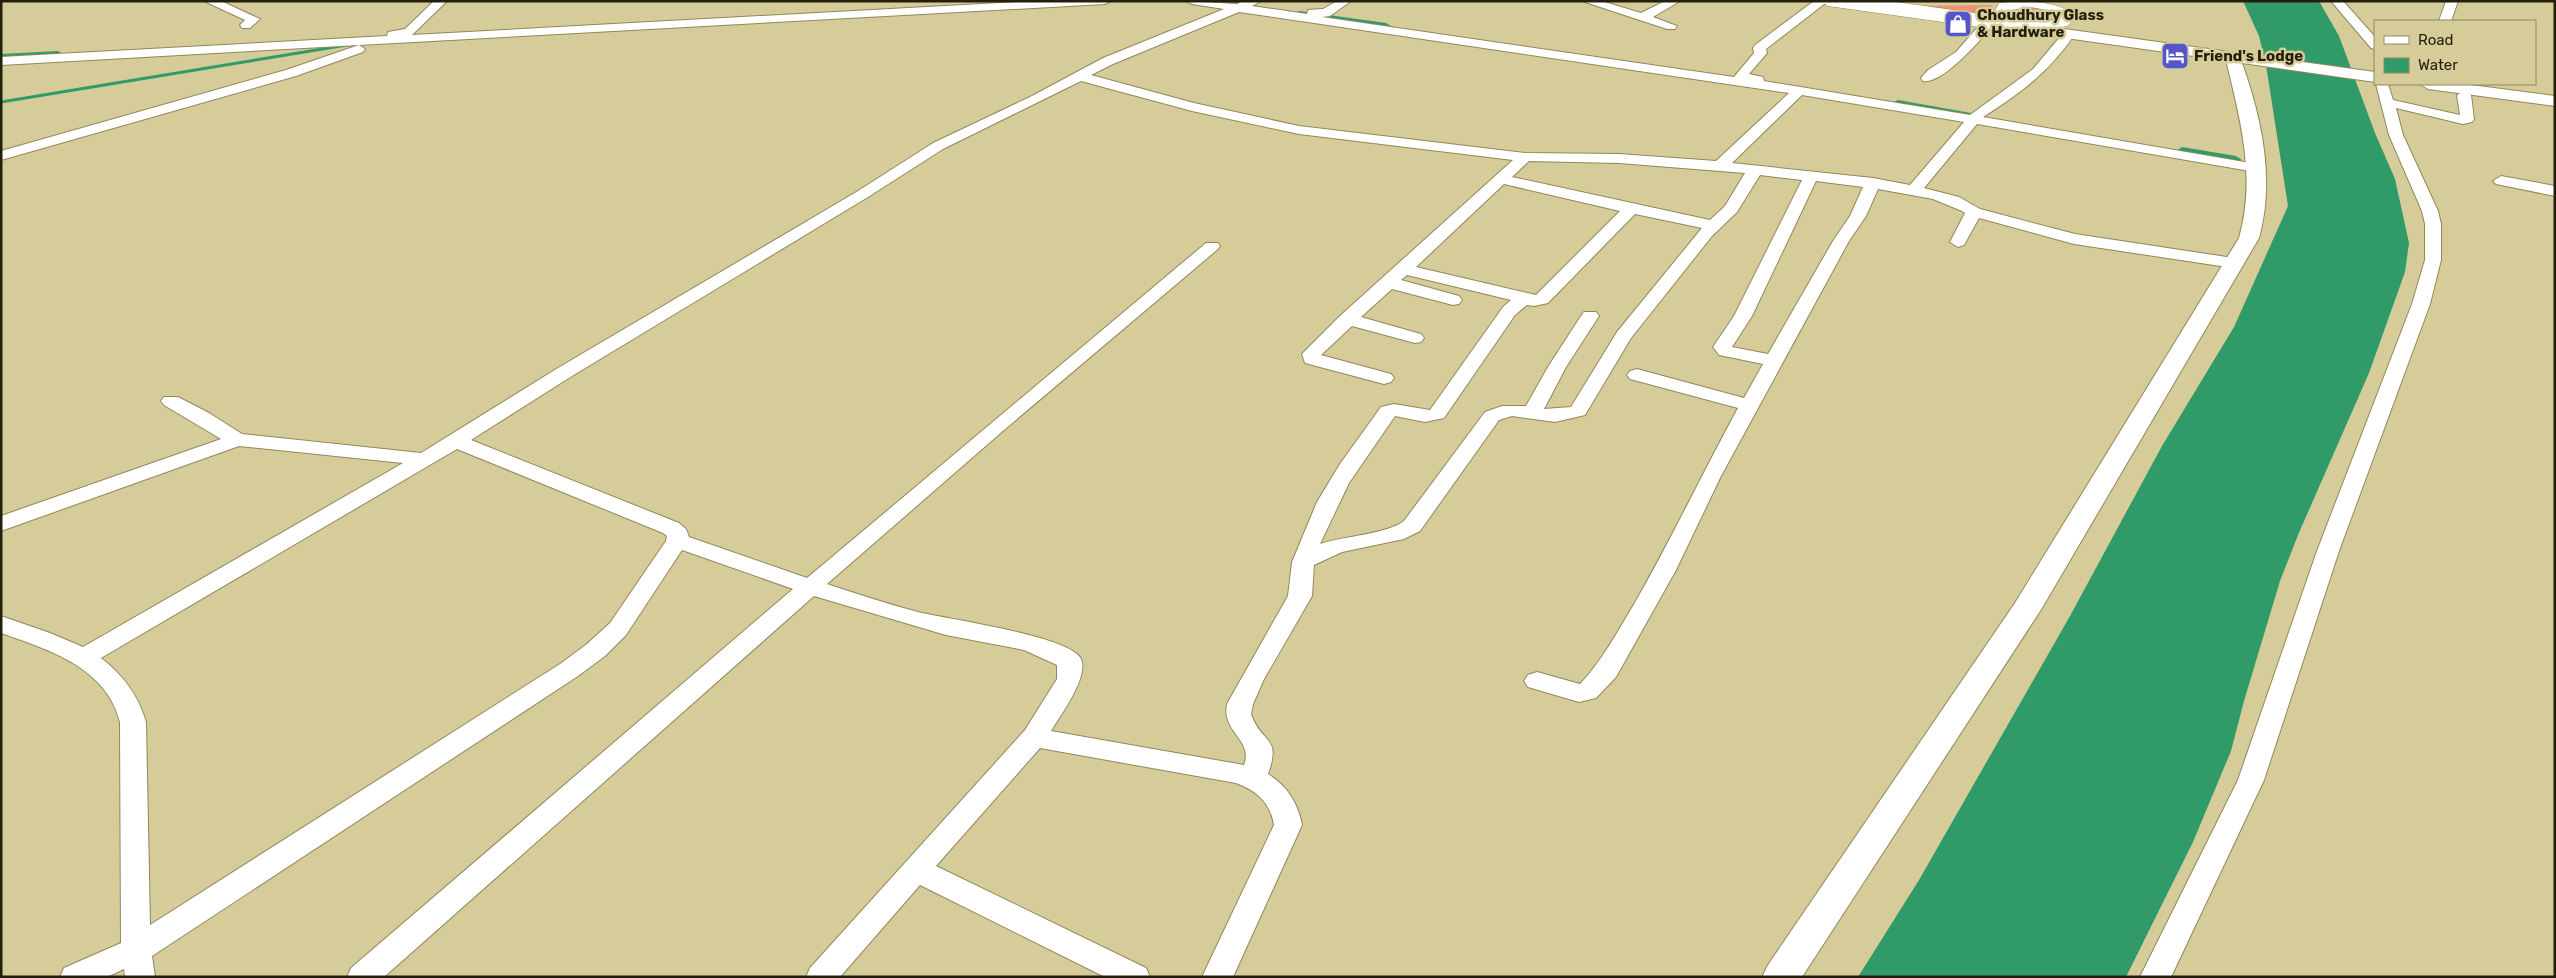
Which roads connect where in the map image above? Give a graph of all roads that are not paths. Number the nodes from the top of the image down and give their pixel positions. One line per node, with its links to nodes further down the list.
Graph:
1 (210, 1): 23 (street)
2 (441, 1): 27 (street)
3 (1105, 1): 28 (street)
4 (1192, 1): 17 (street)
5 (1346, 1): 17 (street)
6 (1588, 1): 19 (street)
7 (1674, 1): 19 (street)
8 (1822, 1): 43 (street)
9 (1828, 1): 22 (highway)
10 (1854, 1): 25 (highway)
11 (1863, 1): 14 (highway)
12 (2337, 1): 30 (street)
13 (2452, 1): 21 (street)
14 (1975, 2)
15 (2031, 2): 18 (highway); 20 (highway)
16 (1992, 3): 18 (highway)
17 (1249, 4): 33 (street); 40 (street)
18 (2010, 4): 25 (highway)
19 (1641, 18): 24 (street)
20 (2069, 18): 25 (main road); 26 (main road); 31 (main road); 43 (street)
21 (2445, 20)
22 (1988, 23): 25 (highway); 34 (street)
23 (246, 25)
24 (1671, 26)
25 (2030, 27): 26 (main road)
26 (2119, 37): 31 (main road)
27 (329, 41): 28 (street); 29 (street); 32 (street)
28 (376, 42): 44 (street)
29 (221, 43)
30 (2374, 44)
31 (2242, 59): 35 (main road); 47 (main road)
32 (1, 61)
33 (1078, 76): 45 (street); 75 (street)
34 (1928, 78)
35 (2374, 80)
36 (2377, 85): 94 (street)
37 (2386, 85): 39 (street)
38 (2435, 85): 42 (main road)
39 (2469, 90): 41 (main road)
40 (1799, 91): 43 (street); 46 (street)
41 (2555, 95)
42 (2555, 101)
43 (1976, 116): 47 (street); 53 (street)
44 (1, 156)
45 (1525, 157): 46 (street); 50 (street)
46 (1720, 166): 48 (street)
47 (2256, 168): 60 (main road)
48 (1755, 170): 49 (street); 57 (street)
49 (1810, 176): 52 (street); 68 (street)
50 (1502, 179): 55 (street); 61 (street)
51 (2501, 181): 54 (street)
52 (1873, 183): 53 (street); 68 (street)
53 (1914, 190): 56 (street)
54 (2555, 191)
55 (1631, 209): 57 (street); 63 (street)
56 (1974, 212): 58 (street); 60 (street)
57 (1714, 226): 73 (street)
58 (1958, 242)
59 (1212, 246): 80 (street)
60 (2234, 263): 93 (main road)
61 (1404, 268): 62 (street); 63 (street)
62 (1387, 282): 64 (street); 66 (street)
63 (1523, 299): 79 (street)
64 (1453, 300)
65 (1590, 316): 73 (street)
66 (1347, 319): 67 (street); 70 (street)
67 (1415, 338)
68 (1774, 361): 72 (street)
69 (1637, 375): 72 (street)
70 (1384, 378)
71 (171, 401): 74 (street)
72 (1751, 406): 83 (street)
73 (1532, 413): 79 (street)
74 (237, 440): 76 (street); 77 (street)
75 (456, 441): 76 (street); 78 (street)
76 (424, 459): 82 (street)
77 (1, 524)
78 (677, 541): 80 (street); 87 (street)
79 (1303, 562): 85 (street)
80 (812, 587): 84 (street); 89 (street)
81 (1, 624): 82 (street)
82 (84, 657): 87 (street)
83 (1537, 681)
84 (1034, 737): 85 (street); 86 (street)
85 (1253, 777): 92 (street)
86 (917, 870): 90 (street); 91 (street)
87 (138, 963): 88 (street)
88 (75, 977)
89 (362, 977)
90 (820, 977)
91 (1135, 977)
92 (1217, 977)
93 (1781, 977)
94 (2155, 977)

